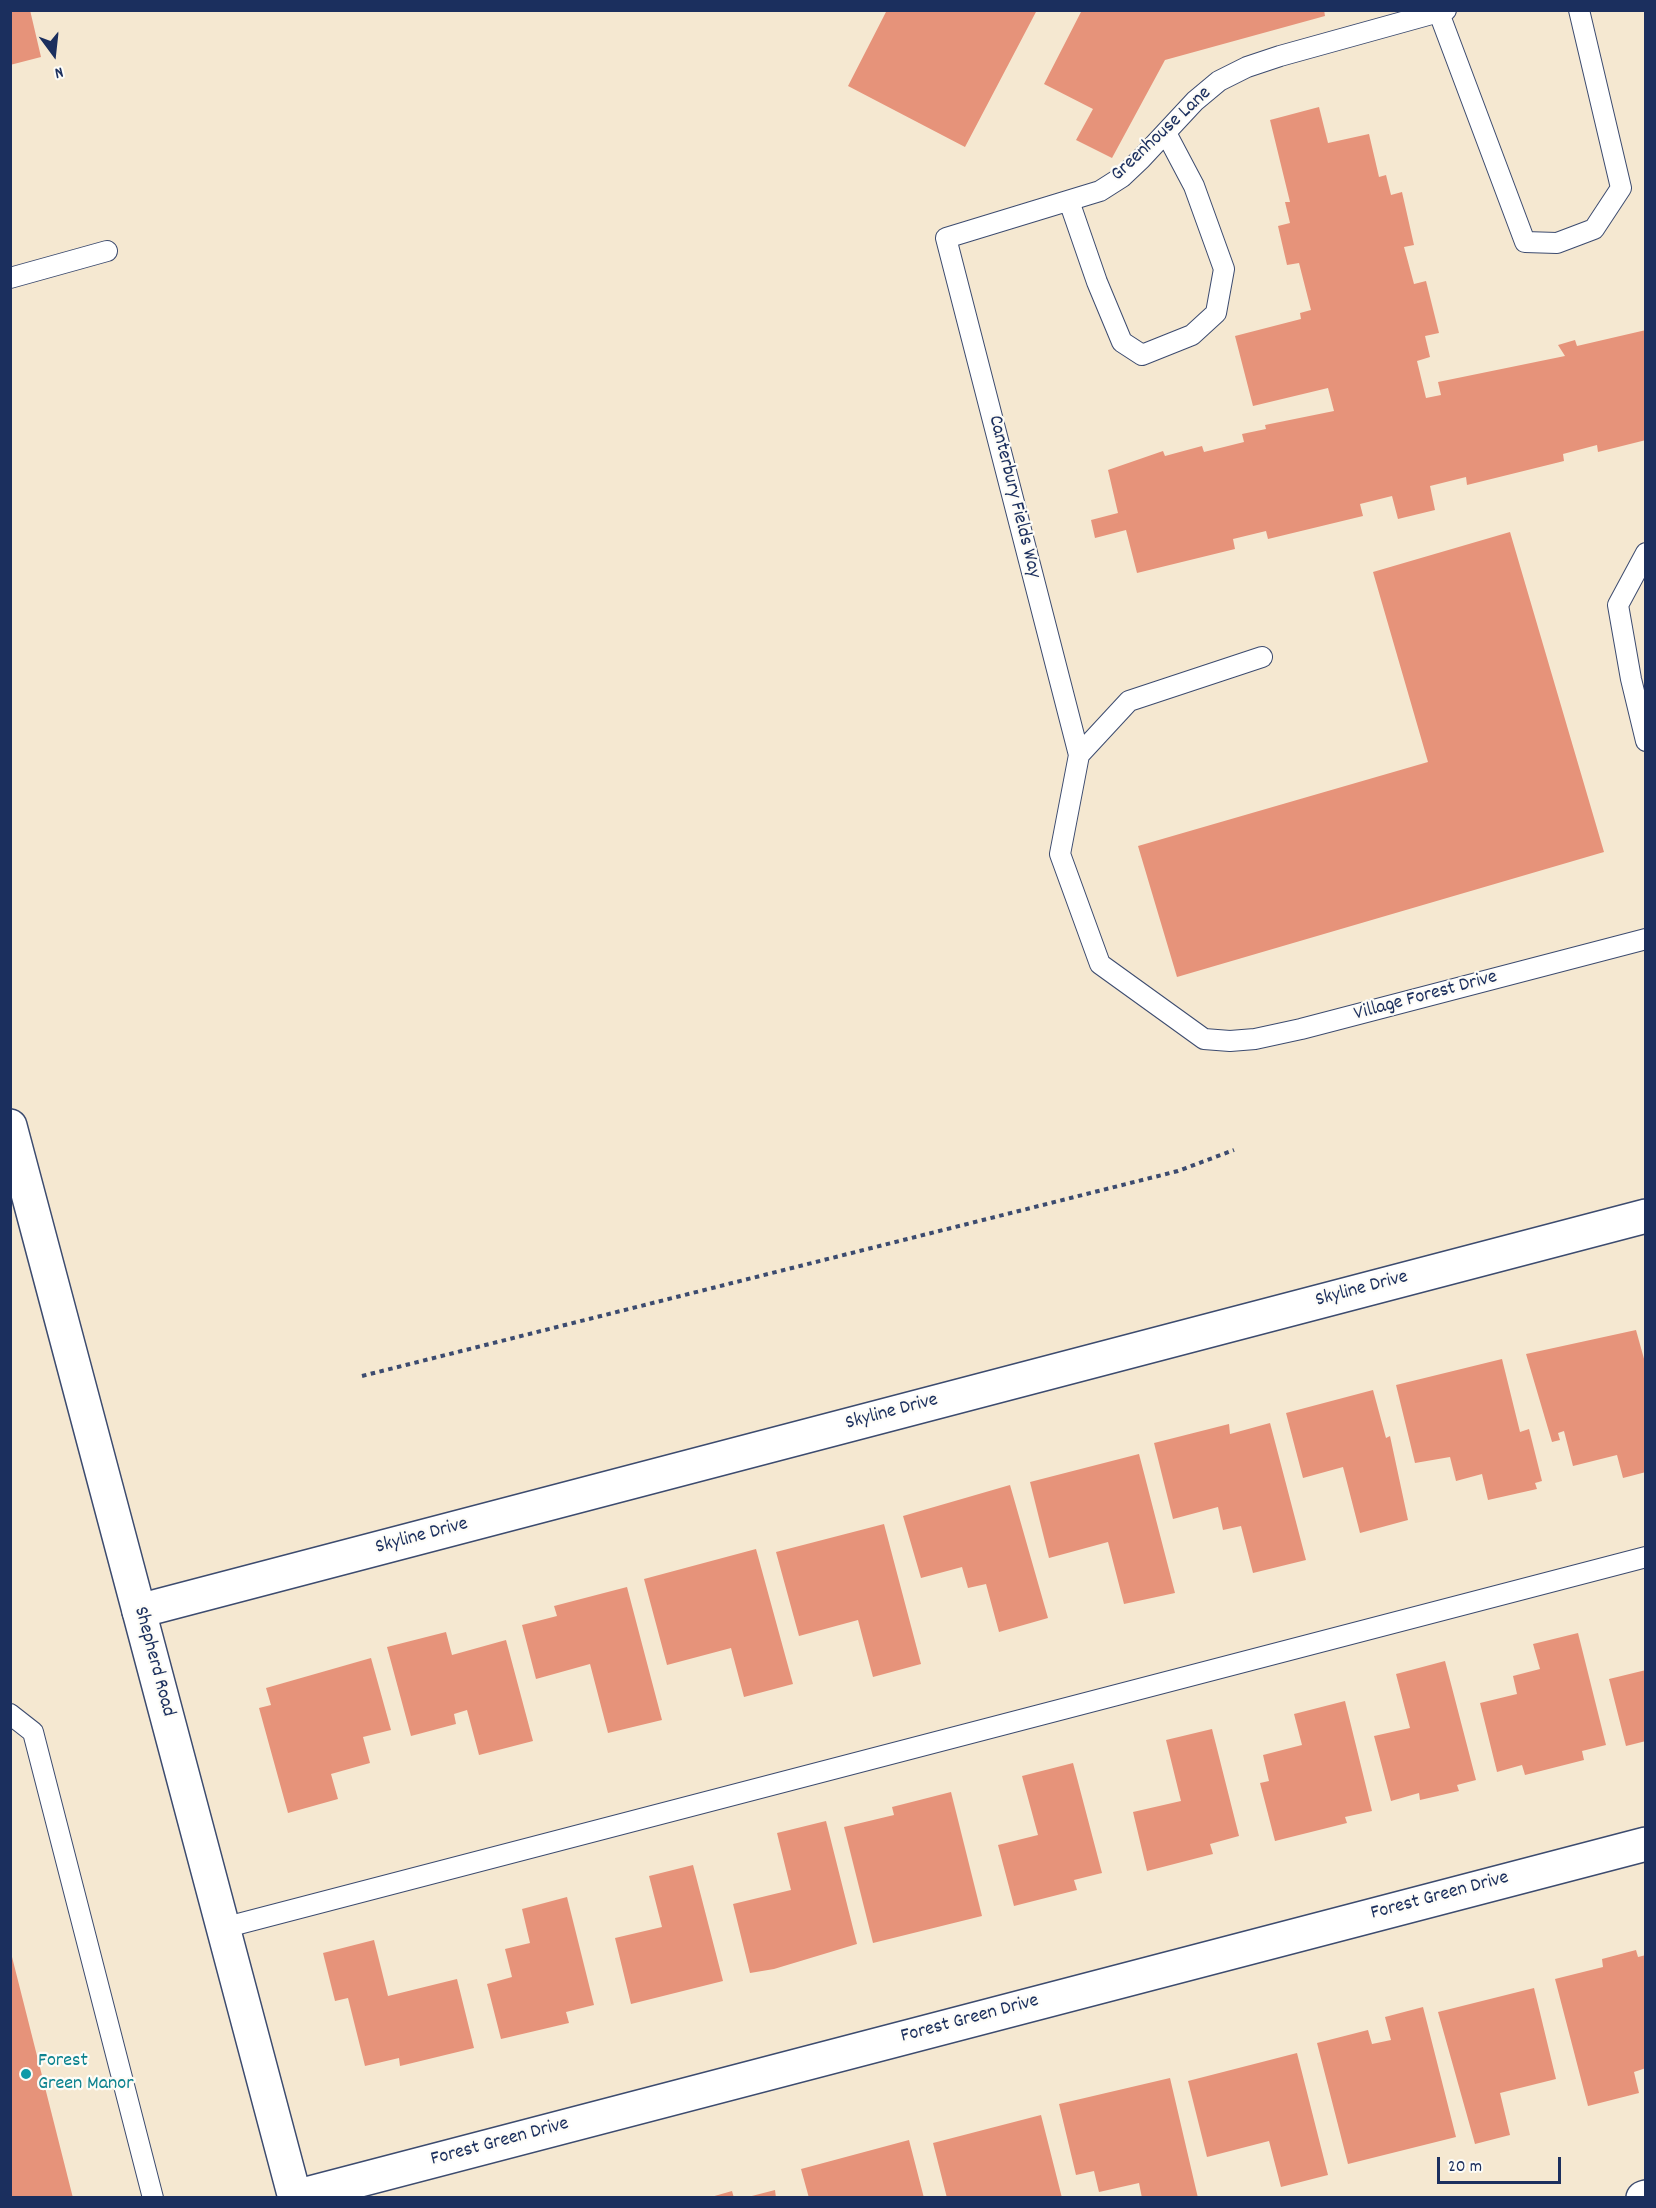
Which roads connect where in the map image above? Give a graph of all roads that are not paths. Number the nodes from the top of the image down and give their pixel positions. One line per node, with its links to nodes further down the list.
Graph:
1 (1579, 10): 2 (lane)
2 (1443, 12): 3 (lane, Greenhouse Lane)
3 (1166, 133): 4 (lane, Greenhouse Lane); 4 (lane)
4 (1069, 201): 5 (lane, Greenhouse Lane)
5 (946, 238): 11 (lane, Canterbury Fields Way)
6 (107, 251): 7 (lane)
7 (10, 278)
8 (1646, 552): 10 (lane)
9 (1262, 657): 11 (lane)
10 (1646, 741)
11 (1079, 755): 12 (lane, Village Forest Drive)
12 (1646, 939)
13 (10, 1126): 16 (street, Shepherd Road)
14 (1646, 1215): 16 (street, Skyline Drive)
15 (1646, 1557): 19 (lane)
16 (139, 1611): 19 (street, Shepherd Road)
17 (10, 1714): 21 (lane)
18 (1646, 1844): 20 (street, Forest Green Drive)
19 (223, 1928): 20 (street, Shepherd Road)
20 (294, 2197)
21 (153, 2198)

